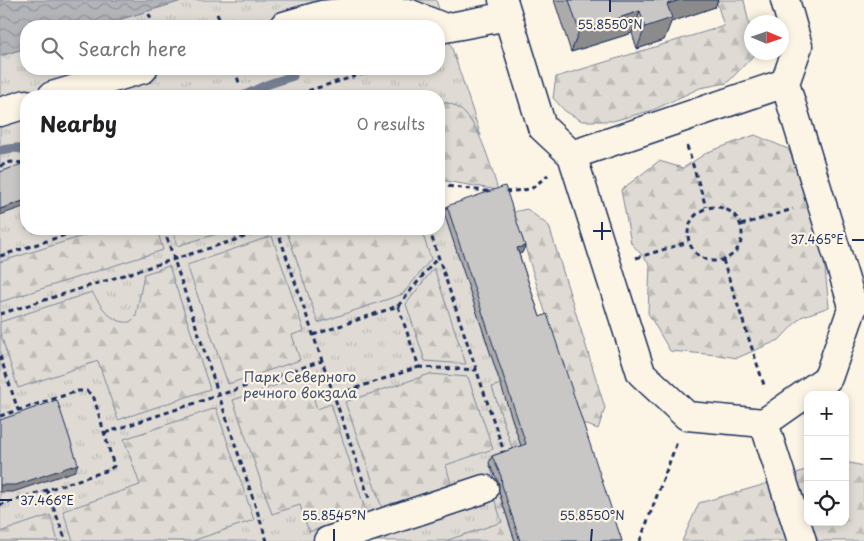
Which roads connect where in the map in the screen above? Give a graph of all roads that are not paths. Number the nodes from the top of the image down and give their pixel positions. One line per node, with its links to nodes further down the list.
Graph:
1 (785, 0): 7 (street)
2 (505, 8): 5 (street); 11 (street)
3 (305, 20): 4 (street)
4 (426, 20)
5 (445, 28)
6 (123, 75): 8 (street)
7 (785, 83): 11 (street); 12 (street)
8 (72, 90)
9 (20, 106): 10 (street)
10 (0, 112)
11 (572, 155): 12 (street)
12 (769, 419): 15 (street)
13 (484, 489): 14 (street)
14 (328, 541)
15 (802, 541)

